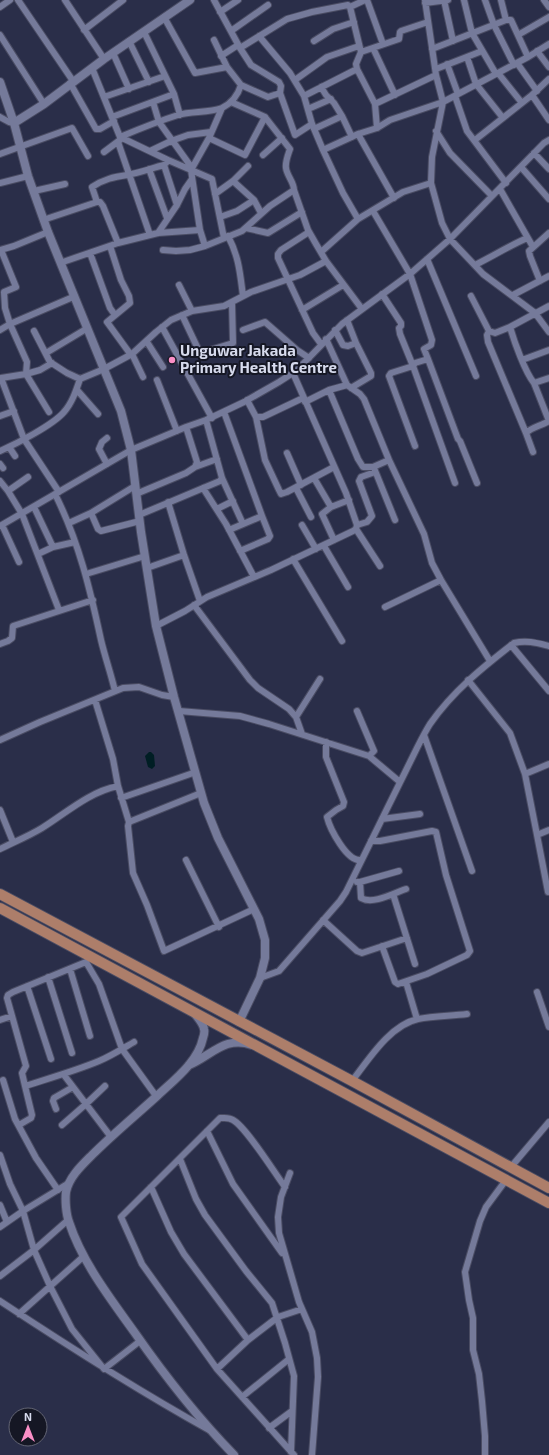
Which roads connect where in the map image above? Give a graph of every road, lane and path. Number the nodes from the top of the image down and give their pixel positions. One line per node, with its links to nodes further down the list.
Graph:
1 (10, 0): 19 (street)
2 (18, 0): 64 (street)
3 (65, 0): 28 (street)
4 (124, 0): 16 (street)
5 (190, 0): 22 (street)
6 (214, 0): 21 (street)
7 (238, 0): 21 (street)
8 (366, 0): 17 (street); 39 (street)
9 (444, 0): 10 (street); 15 (street); 38 (street)
10 (448, 0)
11 (464, 0): 31 (street)
12 (485, 0): 27 (street)
13 (501, 0): 24 (street)
14 (544, 0): 20 (street)
15 (425, 2): 26 (street)
16 (113, 3): 28 (street)
17 (348, 4): 25 (street); 34 (street)
18 (268, 5): 29 (street)
19 (0, 7)
20 (549, 7)
21 (220, 12): 29 (street)
22 (164, 17): 30 (street); 54 (street)
23 (549, 18): 33 (street)
24 (506, 20): 27 (street); 33 (street)
25 (354, 22): 37 (street); 43 (street)
26 (428, 22): 39 (street); 44 (street)
27 (494, 25): 31 (street); 53 (street)
28 (84, 30): 51 (street)
29 (230, 31): 41 (street)
30 (144, 32): 36 (street); 60 (street)
31 (472, 33): 38 (street); 45 (street)
32 (0, 35): 82 (street)
33 (518, 35): 50 (street)
34 (259, 36): 41 (street); 61 (street)
35 (214, 40): 48 (street)
36 (129, 41): 47 (street); 65 (street)
37 (314, 41)
38 (453, 41): 44 (street)
39 (383, 44): 42 (street)
40 (549, 44): 46 (street)
41 (239, 46): 48 (street); 70 (street)
42 (373, 48): 43 (street); 73 (street)
43 (360, 49): 57 (street); 61 (street)
44 (432, 49): 58 (street)
45 (482, 51): 49 (street); 59 (street)
46 (537, 51): 50 (street); 55 (street)
47 (113, 53): 51 (street); 69 (street)
48 (221, 56): 54 (street)
49 (467, 56): 52 (street); 66 (street)
50 (528, 57): 53 (street)
51 (104, 59): 56 (street)
52 (447, 64): 58 (street); 74 (street)
53 (516, 64): 59 (street); 71 (street)
54 (227, 66): 67 (street)
55 (549, 67)
56 (92, 68): 64 (street); 76 (street)
57 (357, 69): 68 (street); 83 (street)
58 (436, 72): 73 (street); 80 (street)
59 (497, 74): 66 (street); 81 (street)
60 (165, 76): 65 (street); 72 (street)
61 (295, 80): 75 (street)
62 (549, 80): 71 (street)
63 (0, 82): 95 (street)
64 (72, 82): 82 (street); 92 (street)
65 (149, 82): 69 (street)
66 (476, 84): 74 (street); 91 (street)
67 (241, 85): 70 (street); 79 (street)
68 (321, 87): 75 (street); 77 (street)
69 (129, 89): 76 (street)
70 (280, 93): 96 (street)
71 (535, 93): 81 (street); 86 (street)
72 (174, 94): 78 (street); 87 (street)
73 (394, 95): 83 (street)
74 (456, 95): 80 (street); 104 (street)
75 (304, 96): 85 (street)
76 (104, 97): 92 (street)
77 (331, 99): 85 (street); 88 (street)
78 (153, 102): 92 (street); 94 (street)
79 (231, 102): 84 (street); 90 (street)
80 (443, 102): 97 (street); 98 (street)
81 (522, 103): 91 (street)
82 (44, 104): 95 (street)
83 (375, 104): 97 (street)
84 (222, 108): 87 (street); 100 (street)
85 (308, 109): 96 (street)
86 (547, 112): 93 (street)
87 (180, 115): 94 (street)
88 (342, 116): 96 (street); 101 (street)
89 (0, 117): 95 (street)
90 (265, 117): 100 (street); 102 (street)
91 (503, 118): 104 (street)
92 (113, 119): 103 (street)
93 (549, 120)
94 (159, 122): 103 (street); 106 (street)
95 (14, 123): 107 (street)
96 (313, 126): 108 (street)
97 (378, 128): 99 (street)
98 (436, 131): 127 (street); 133 (street)
99 (358, 134): 101 (street); 134 (street)
100 (210, 135): 106 (street); 119 (street)
101 (352, 137): 108 (street)
102 (282, 138): 113 (street); 130 (street)
103 (120, 139): 109 (street); 110 (street); 121 (street)
104 (475, 140): 125 (street)
105 (549, 140): 111 (street)
106 (171, 141): 109 (street); 119 (street)
107 (21, 148): 112 (street); 114 (street); 122 (street)
108 (323, 150): 144 (street)
109 (150, 151): 115 (street)
110 (104, 152)
111 (534, 153): 117 (street); 120 (street)
112 (0, 154)
113 (263, 155)
114 (88, 156)
115 (166, 163): 118 (street); 119 (street); 138 (street)
116 (248, 166): 124 (street)
117 (521, 167): 125 (street); 135 (street)
118 (149, 169): 121 (street); 143 (street)
119 (191, 169): 123 (street); 132 (street)
120 (549, 169)
121 (128, 175): 137 (street); 152 (street)
122 (28, 176): 126 (street); 131 (street)
123 (192, 179): 138 (street); 147 (street)
124 (233, 181): 132 (street); 136 (street)
125 (506, 182): 129 (street)
126 (0, 183)
127 (431, 183): 134 (street); 155 (street)
128 (65, 184): 131 (street)
129 (500, 189): 133 (street); 154 (street)
130 (294, 190): 140 (street); 141 (street)
131 (34, 191): 145 (street)
132 (215, 194): 142 (street)
133 (492, 196): 155 (street)
134 (394, 198): 139 (street)
135 (549, 199)
136 (254, 200): 141 (street); 142 (street)
137 (97, 202): 145 (street); 156 (street)
138 (177, 205): 143 (street)
139 (373, 211): 144 (street); 168 (street)
140 (302, 212): 146 (street); 149 (street)
141 (261, 213): 146 (street)
142 (220, 217): 153 (street)
143 (167, 218): 150 (street)
144 (358, 219): 162 (street)
145 (44, 220): 148 (street)
146 (246, 228): 153 (street)
147 (200, 230): 150 (street); 158 (street)
148 (48, 232): 160 (street); 166 (street)
149 (309, 232): 162 (street); 170 (street)
150 (158, 233): 152 (street)
151 (549, 233): 159 (street)
152 (150, 235): 156 (street)
153 (226, 237): 158 (street); 175 (street)
154 (527, 238): 159 (street); 167 (street)
155 (450, 239): 164 (street); 167 (street)
156 (118, 243): 157 (street)
157 (110, 246): 163 (street); 185 (street)
158 (205, 246): 161 (street)
159 (533, 247): 171 (street)
160 (0, 250): 188 (street)
161 (163, 250)
162 (321, 252): 165 (street)
163 (90, 253): 166 (street); 185 (street)
164 (426, 259): 168 (street); 213 (street)
165 (326, 261): 170 (street); 173 (street)
166 (60, 262): 178 (street)
167 (475, 265): 177 (street)
168 (410, 274): 174 (street); 205 (street)
169 (549, 276): 171 (street)
170 (288, 279): 175 (street); 182 (street)
171 (540, 281): 177 (street)
172 (179, 285): 183 (street)
173 (343, 285): 181 (street); 182 (street)
174 (382, 294): 181 (street); 208 (street)
175 (243, 296): 179 (street)
176 (471, 296): 196 (street)
177 (513, 296): 184 (street)
178 (73, 297): 188 (street); 191 (street)
179 (232, 303): 183 (street); 186 (street)
180 (549, 306): 184 (street)
181 (362, 309): 187 (street)
182 (302, 310): 199 (street)
183 (192, 311): 186 (street)
184 (536, 313): 190 (street); 197 (street)
185 (115, 315): 203 (street)
186 (182, 315): 189 (street)
187 (347, 320): 194 (street); 200 (street)
188 (10, 324): 192 (street); 212 (street)
189 (162, 327): 198 (street); 233 (street)
190 (510, 327): 196 (street); 206 (street)
191 (86, 329): 202 (street); 210 (street)
192 (0, 330)
193 (243, 330): 204 (street)
194 (335, 330): 199 (street); 200 (street)
195 (34, 331): 202 (street)
196 (489, 331): 236 (street)
197 (549, 332)
198 (147, 342): 203 (street); 209 (street)
199 (324, 342): 204 (street); 220 (street)
200 (356, 343): 220 (street)
201 (549, 350): 206 (street)
202 (46, 353): 207 (street)
203 (131, 355): 210 (street); 214 (street)
204 (309, 358): 211 (street)
205 (428, 359): 208 (street); 256 (street)
206 (522, 360): 219 (street)
207 (52, 363): 212 (street); 217 (street)
208 (413, 366): 239 (street); 257 (street)
209 (163, 367)
210 (104, 369): 217 (street); 241 (street)
211 (293, 373): 223 (street); 224 (street)
212 (26, 374): 215 (street); 228 (street)
213 (476, 376)
214 (143, 377)
215 (0, 378): 227 (street)
216 (549, 378): 219 (street)
217 (80, 379): 221 (street)
218 (157, 380): 235 (street)
219 (534, 383): 226 (street)
220 (349, 387): 222 (street); 247 (street)
221 (77, 390): 230 (street); 237 (street)
222 (329, 390): 224 (street); 251 (street)
223 (247, 400): 229 (street); 232 (street)
224 (304, 400): 232 (street); 250 (street)
225 (549, 401): 226 (street)
226 (542, 403): 236 (street)
227 (14, 411): 231 (street); 237 (street)
228 (49, 412)
229 (224, 412): 233 (street); 271 (street)
230 (98, 414)
231 (0, 416)
232 (256, 417): 258 (street)
233 (209, 419): 234 (street); 246 (street)
234 (186, 428): 235 (street); 249 (street)
235 (177, 431): 241 (street)
236 (526, 433): 243 (street)
237 (24, 438): 240 (street); 262 (street)
238 (107, 438): 248 (street)
239 (415, 446)
240 (9, 447): 242 (street); 245 (street)
241 (131, 450): 248 (street); 260 (street)
242 (0, 451)
243 (533, 452)
244 (286, 453): 258 (street)
245 (15, 456)
246 (218, 459): 249 (street); 253 (street)
247 (389, 460): 251 (street); 296 (street)
248 (107, 464): 262 (street)
249 (195, 467): 260 (street)
250 (334, 468): 254 (street); 263 (street)
251 (374, 469): 274 (street); 279 (street)
252 (28, 477): 261 (street)
253 (222, 478): 259 (street); 264 (street)
254 (314, 478): 258 (street); 267 (street)
255 (0, 481): 261 (street)
256 (477, 482)
257 (455, 483)
258 (298, 487): 272 (street)
259 (203, 488): 265 (street); 268 (street)
260 (136, 490): 269 (street); 273 (street)
261 (8, 491): 270 (street)
262 (57, 493): 266 (street); 275 (street)
263 (349, 500): 267 (street); 279 (street)
264 (233, 501): 268 (street); 276 (street)
265 (168, 502): 273 (street); 288 (street)
266 (34, 507): 270 (street); 284 (street)
267 (331, 507): 281 (street)
268 (217, 509): 280 (street)
269 (91, 512): 273 (street); 275 (street)
270 (22, 514): 278 (street); 287 (street)
271 (262, 516): 276 (street); 286 (street)
272 (311, 517)
273 (139, 518): 289 (street)
274 (395, 520)
275 (69, 523): 282 (street)
276 (243, 524): 280 (street)
277 (302, 525): 285 (street)
278 (1, 526): 291 (street)
279 (356, 527): 281 (street); 292 (street)
280 (229, 530): 286 (street)
281 (334, 540): 283 (street)
282 (76, 542): 284 (street); 294 (street)
283 (324, 546): 285 (street); 297 (street)
284 (53, 547): 287 (street)
285 (316, 549): 290 (street)
286 (240, 551): 295 (street)
287 (38, 554): 301 (street)
288 (184, 555): 293 (street); 299 (street)
289 (145, 556): 293 (street); 294 (street)
290 (293, 559): 295 (street); 303 (street)
291 (19, 562)
292 (380, 566)
293 (147, 568): 302 (street)
294 (86, 574): 298 (street)
295 (254, 577): 299 (street)
296 (441, 580): 300 (street); 307 (street)
297 (348, 586)
298 (93, 600): 301 (street); 310 (street)
299 (197, 603): 302 (street); 316 (street)
300 (385, 607)
301 (59, 610): 304 (street)
302 (156, 626): 312 (street)
303 (342, 641)
304 (0, 644)
305 (511, 645): 306 (street); 307 (street); 311 (street)
306 (549, 646)
307 (490, 661): 309 (street)
308 (320, 679): 316 (street)
309 (468, 680): 318 (street); 324 (street)
310 (115, 691): 312 (street); 313 (street)
311 (549, 691)
312 (174, 697): 314 (street)
313 (95, 700): 319 (street); 326 (street)
314 (179, 711): 317 (street); 323 (street)
315 (357, 711): 321 (street)
316 (296, 717): 317 (street)
317 (302, 734): 320 (street)
318 (424, 735): 325 (street); 341 (street)
319 (0, 740)
320 (326, 742): 321 (street); 339 (street)
321 (370, 756): 325 (street)
322 (549, 764): 324 (street)
323 (196, 772): 327 (street); 328 (street)
324 (525, 774): 334 (street)
325 (400, 782): 331 (street)
326 (118, 786): 328 (street); 336 (street)
327 (201, 793): 332 (street); 349 (street)
328 (121, 798): 332 (street)
329 (0, 810): 336 (street)
330 (420, 814): 331 (street)
331 (382, 819): 335 (street)
332 (129, 822): 351 (street)
333 (549, 830): 334 (street)
334 (537, 835): 345 (street)
335 (371, 841): 339 (street); 358 (street)
336 (13, 842): 337 (street)
337 (0, 849)
338 (186, 860): 351 (street)
339 (361, 860): 342 (street)
340 (398, 871): 343 (street)
341 (472, 871)
342 (352, 880): 343 (street); 350 (street)
343 (360, 882): 347 (street)
344 (406, 889): 347 (street)
345 (548, 892)
346 (0, 894): 366 (main road)
347 (393, 894): 352 (street)
348 (0, 908): 361 (main road)
349 (254, 910): 351 (street); 357 (street)
350 (323, 920): 353 (street); 357 (street)
351 (219, 927)
352 (407, 938): 353 (street); 354 (street)
353 (382, 946): 358 (street)
354 (415, 964)
355 (70, 969): 356 (street); 368 (street); 370 (street)
356 (48, 977): 359 (street); 372 (street)
357 (260, 978): 366 (street)
358 (406, 982): 364 (street)
359 (27, 986): 363 (street); 373 (street)
360 (537, 992): 367 (street)
361 (193, 1012): 371 (main road); 374 (street)
362 (468, 1014): 364 (street)
363 (12, 1016): 365 (street); 378 (street)
364 (417, 1019): 377 (street)
365 (0, 1020)
366 (239, 1022): 377 (main road)
367 (549, 1027)
368 (90, 1036)
369 (134, 1042): 370 (street)
370 (122, 1049): 375 (street); 381 (street)
371 (265, 1051): 374 (street); 393 (main road)
372 (72, 1053)
373 (51, 1059)
374 (189, 1065): 381 (street)
375 (64, 1075): 378 (street); 380 (street)
376 (3, 1080): 385 (street)
377 (352, 1080): 391 (main road)
378 (25, 1086): 385 (street)
379 (105, 1086): 382 (street)
380 (73, 1087): 382 (street); 383 (street)
381 (156, 1096): 388 (street)
382 (86, 1104): 386 (street); 388 (street)
383 (56, 1109)
384 (549, 1122): 391 (street)
385 (19, 1125): 398 (street)
386 (62, 1125)
387 (207, 1131): 390 (street); 396 (street); 407 (street)
388 (111, 1137): 394 (street)
389 (0, 1155): 401 (street)
390 (180, 1159): 395 (street); 413 (street)
391 (511, 1167): 397 (main road)
392 (290, 1173): 396 (street)
393 (506, 1180): 399 (main road); 426 (street)
394 (69, 1183): 398 (street); 402 (street)
395 (151, 1187): 414 (street); 418 (street)
396 (285, 1187): 407 (street)
397 (549, 1188)
398 (58, 1190): 401 (street)
399 (549, 1204)
400 (0, 1205): 403 (street)
401 (23, 1211): 403 (street); 405 (street)
402 (68, 1220): 405 (street); 406 (street)
403 (7, 1222): 404 (street)
404 (0, 1227)
405 (34, 1250): 408 (street); 409 (street)
406 (84, 1256): 409 (street); 415 (street)
407 (286, 1259): 411 (street)
408 (0, 1276)
409 (50, 1286): 412 (street); 417 (street)
410 (0, 1301): 412 (street)
411 (302, 1309): 413 (street); 425 (street)
412 (19, 1314): 417 (street)
413 (278, 1317): 414 (street); 416 (street)
414 (248, 1340): 418 (street)
415 (140, 1341): 417 (street); 422 (street)
416 (289, 1359): 419 (street); 420 (street)
417 (104, 1369): 422 (street)
418 (218, 1369): 419 (street)
419 (242, 1397): 421 (street)
420 (292, 1411): 421 (street); 423 (street)
421 (269, 1428): 423 (street)
422 (212, 1432): 424 (street)
423 (292, 1453)
424 (234, 1455)
425 (312, 1455)
426 (485, 1455)

